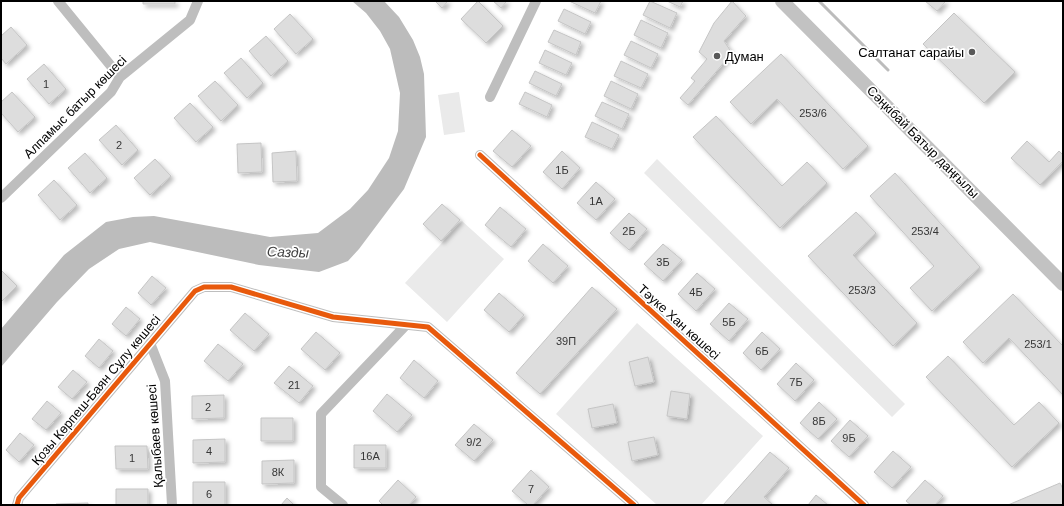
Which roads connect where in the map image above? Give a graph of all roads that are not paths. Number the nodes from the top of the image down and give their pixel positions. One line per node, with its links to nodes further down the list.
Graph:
1 (58, 1): 5 (street)
2 (198, 1): 5 (street, Алпамыс батыр көшесі)
3 (536, 1): 6 (street)
4 (782, 1): 9 (main road, Сәңкібай Батыр даңғылы)
5 (120, 77): 8 (street, Алпамыс батыр көшесі)
6 (490, 97)
7 (480, 155): 16 (street, Тәуке Хан көшесі)
8 (1, 198)
9 (1063, 284)
10 (406, 325): 11 (street, Қозы Көрпеш-Баян Сұлу көшесі); 14 (street); 15 (street)
11 (150, 343): 12 (street, Қозы Көрпеш-Баян Сұлу көшесі); 13 (street, Қалыбаев көшесі)
12 (17, 505)
13 (172, 505)
14 (343, 505)
15 (634, 505)
16 (864, 505)

